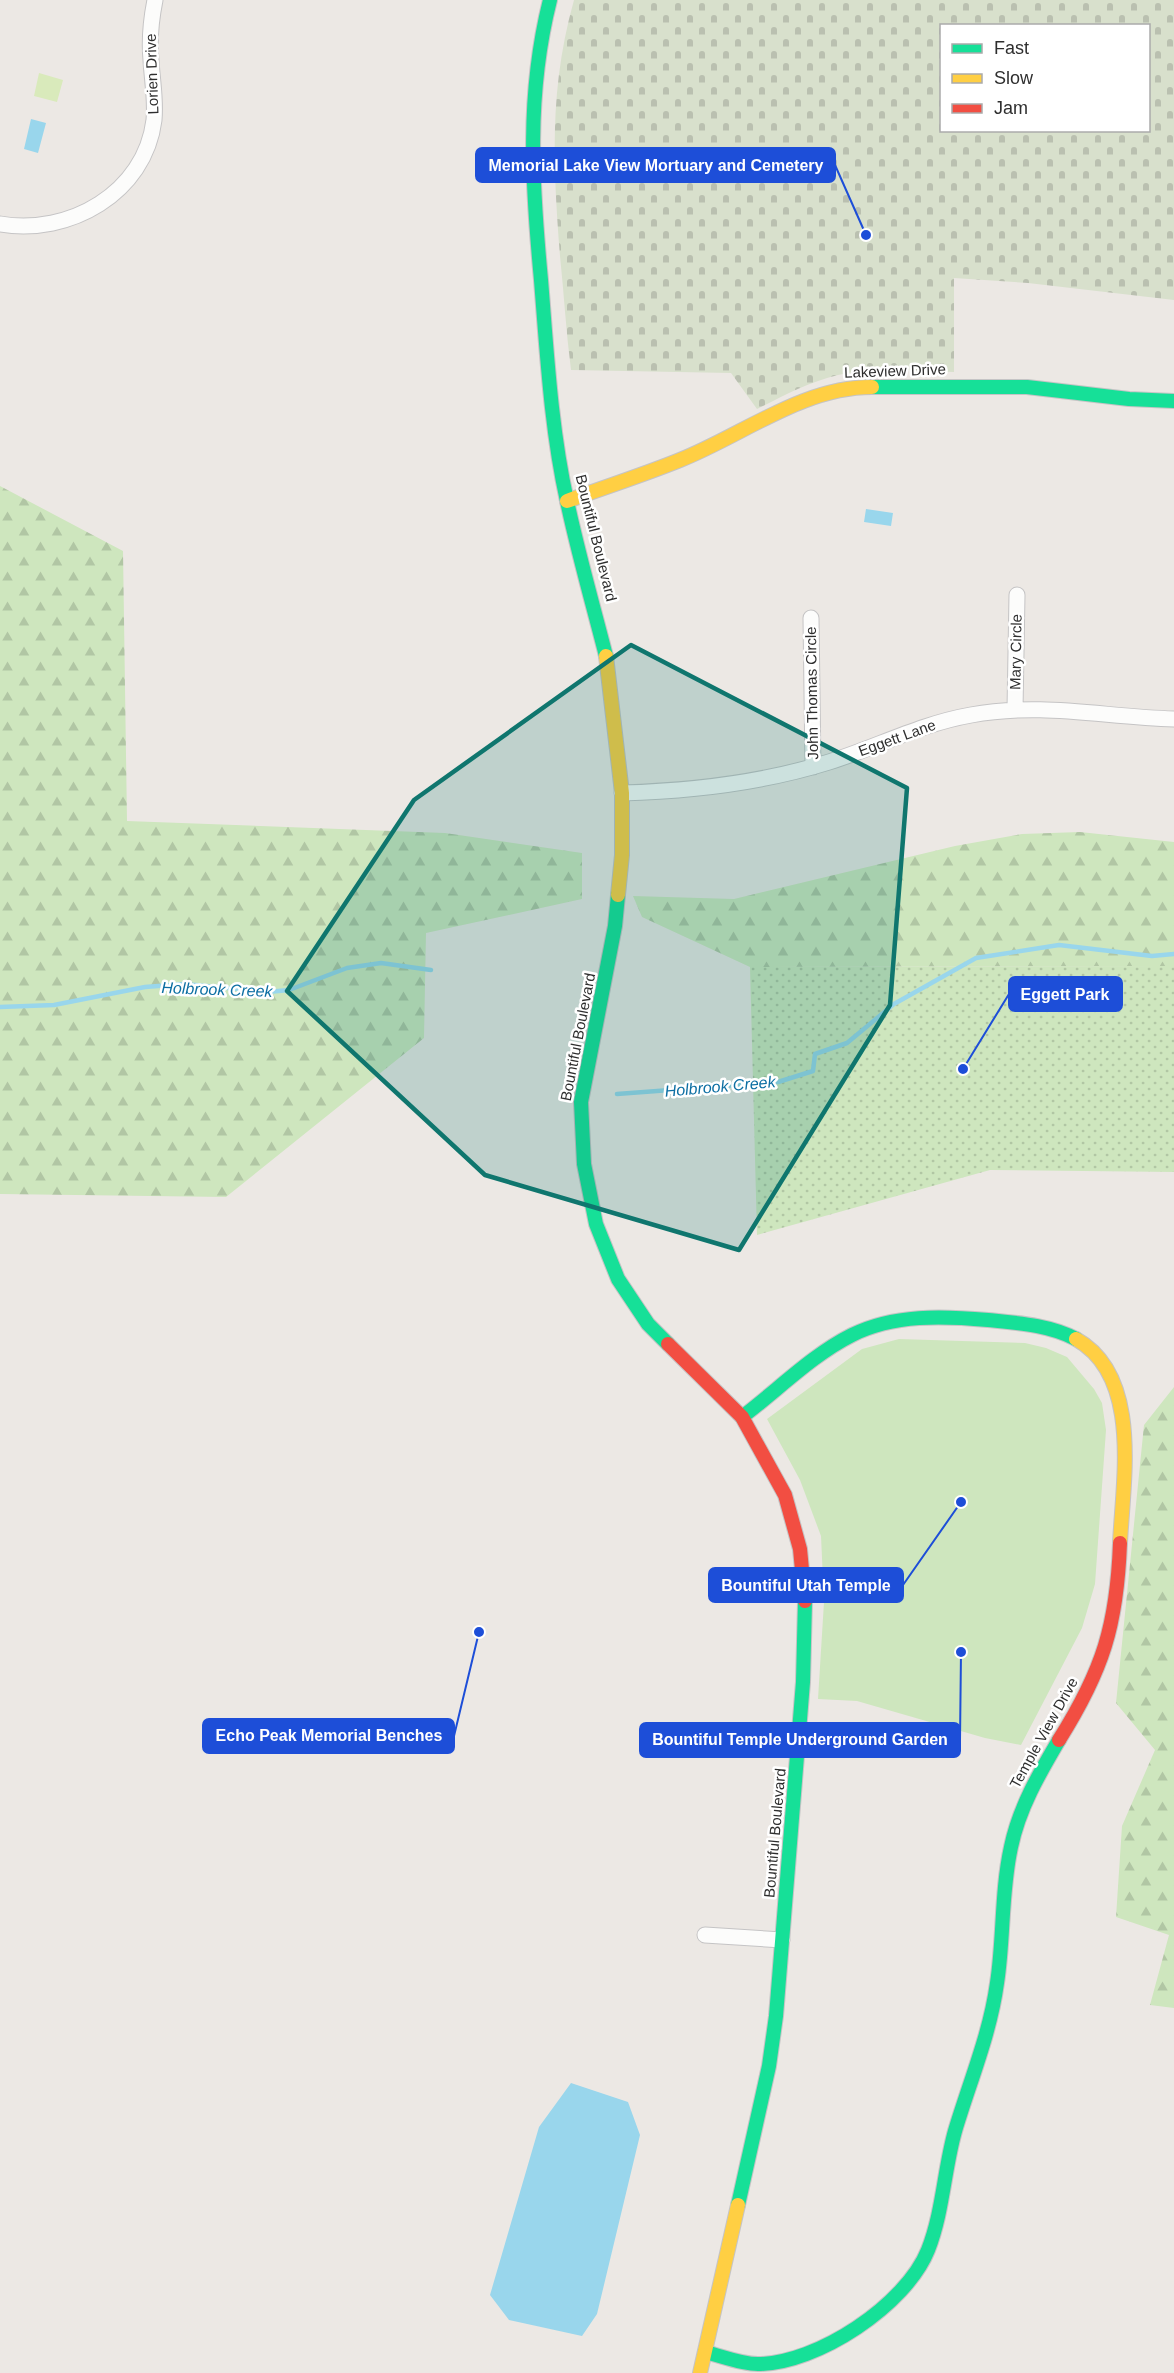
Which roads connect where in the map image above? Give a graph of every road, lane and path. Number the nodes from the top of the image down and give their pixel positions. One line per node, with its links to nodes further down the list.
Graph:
1 (154, 0): 3 (street, Lorien Drive)
2 (550, 0): 5 (main road, Bountiful Boulevard)
3 (0, 224)
4 (1174, 401): 5 (main road, Lakeview Drive)
5 (567, 501): 11 (main road, Bountiful Boulevard)
6 (1017, 595): 8 (street, Mary Circle)
7 (811, 618): 10 (street, John Thomas Circle)
8 (1015, 710): 9 (street, Eggett Lane); 10 (street, Eggett Lane)
9 (1174, 719)
10 (813, 767): 11 (street, Eggett Lane)
11 (622, 793): 12 (main road, Bountiful Boulevard)
12 (742, 1417): 14 (main road, Bountiful Boulevard); 15 (main road, Temple View Drive)
13 (705, 1935): 14 (street)
14 (782, 1940): 15 (main road, Bountiful Boulevard)
15 (705, 2352): 16 (main road, Bountiful Boulevard)
16 (700, 2373)

